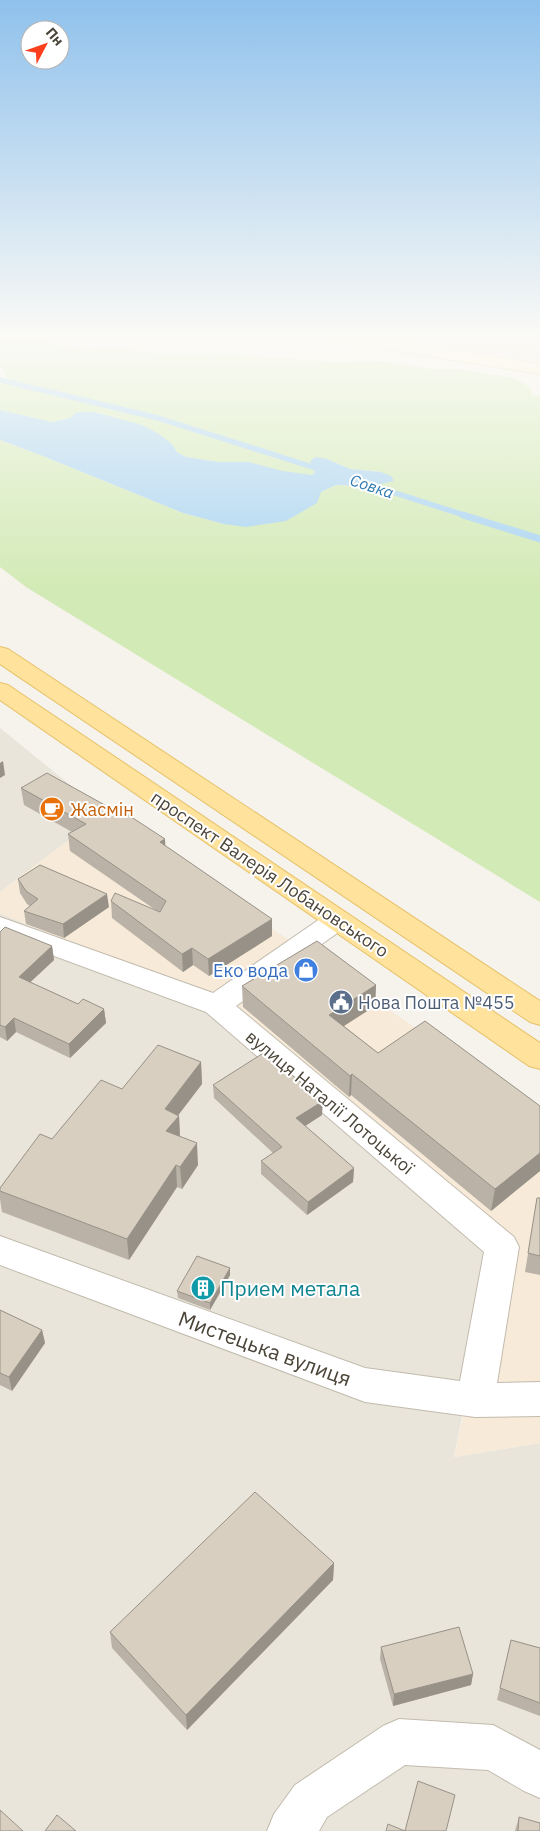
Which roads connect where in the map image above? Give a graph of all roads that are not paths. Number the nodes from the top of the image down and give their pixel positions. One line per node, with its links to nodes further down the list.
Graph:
1 (0, 654): 6 (main road, проспект Валерія Лобановського)
2 (0, 690): 3 (main road, проспект Валерія Лобановського)
3 (337, 920): 5 (street); 7 (main road, проспект Валерія Лобановського)
4 (0, 926): 5 (street, вулиця Наталії Лотоцької)
5 (216, 1005): 10 (street, вулиця Наталії Лотоцької)
6 (540, 1015)
7 (540, 1058)
8 (0, 1250): 10 (street, Мистецька вулиця)
9 (540, 1398): 10 (street, Мистецька вулиця)
10 (475, 1400)
11 (540, 1775): 12 (street)
12 (292, 1831)

